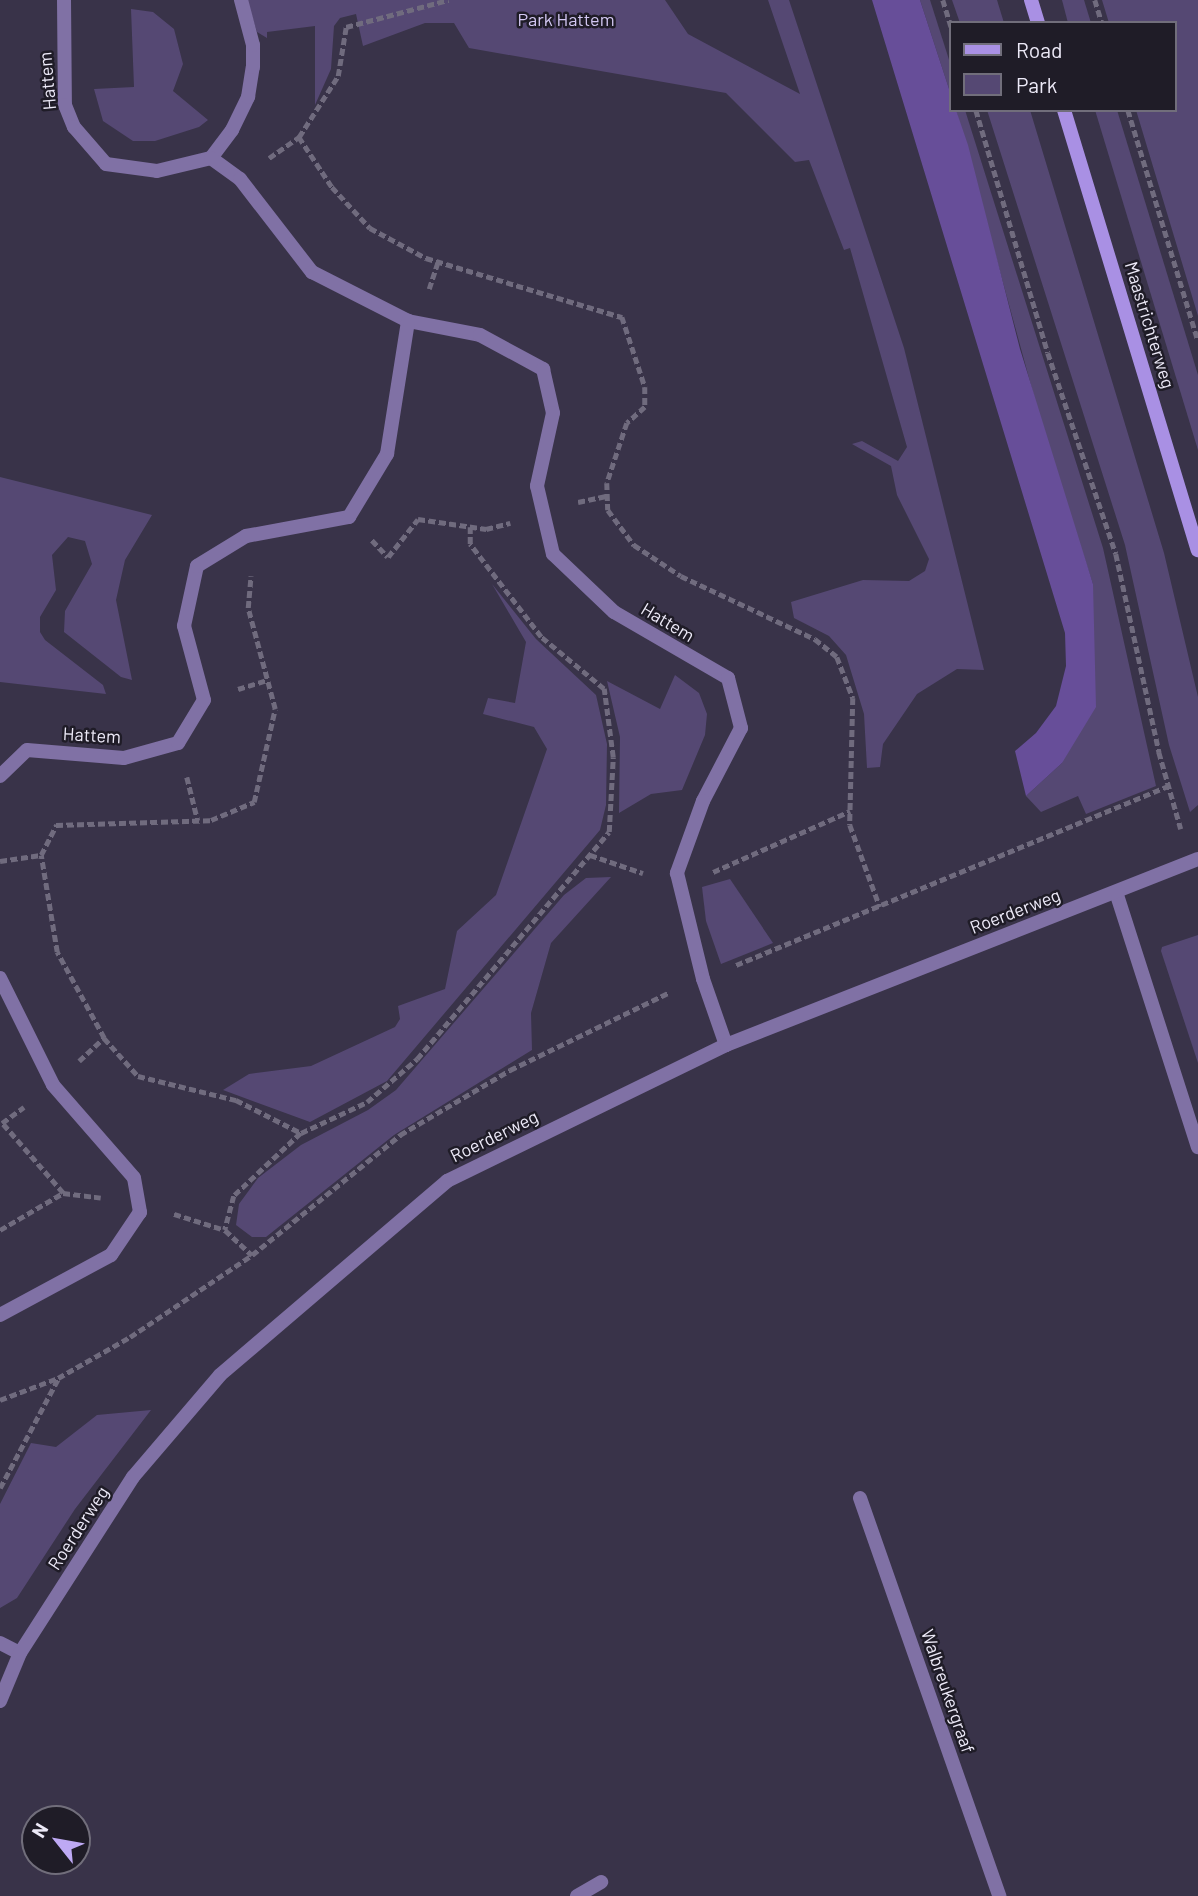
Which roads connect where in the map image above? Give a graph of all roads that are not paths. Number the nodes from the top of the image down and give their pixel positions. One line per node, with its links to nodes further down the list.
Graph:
1 (64, 0): 6 (street, Hattem)
2 (241, 0): 6 (street)
3 (1031, 0): 4 (main road)
4 (1037, 21)
5 (1065, 112): 8 (main road, Maastrichterweg)
6 (211, 158): 7 (street, Hattem)
7 (408, 321): 9 (street, Hattem); 13 (street, Hattem)
8 (1198, 550)
9 (0, 776)
10 (1194, 860): 11 (street, Roerderweg)
11 (1116, 892): 13 (street, Roerderweg); 14 (street)
12 (0, 978): 15 (street)
13 (726, 1045): 18 (street, Roerderweg)
14 (1198, 1147)
15 (0, 1315)
16 (860, 1498): 22 (street, Walbreukergraaf)
17 (0, 1643): 18 (street)
18 (20, 1653): 19 (street, Roerderweg)
19 (0, 1701)
20 (601, 1882): 21 (street)
21 (577, 1896)
22 (999, 1896)

